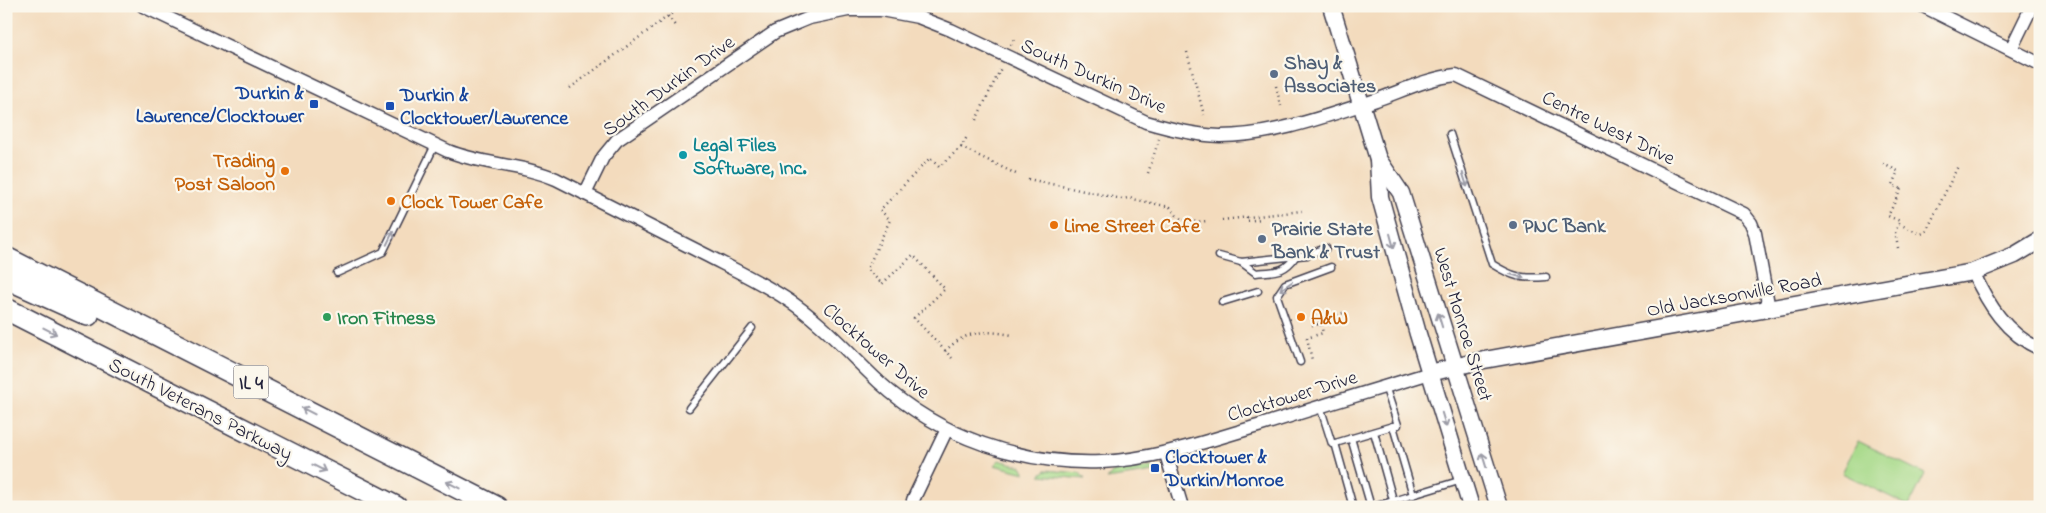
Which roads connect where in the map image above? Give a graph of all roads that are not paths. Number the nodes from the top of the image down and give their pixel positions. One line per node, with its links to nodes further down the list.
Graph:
1 (143, 6): 9 (street)
2 (1331, 6): 7 (street, West Monroe Street)
3 (1923, 6): 5 (street)
4 (2032, 6): 5 (street)
5 (2011, 49): 6 (street)
6 (2040, 64)
7 (1362, 104): 10 (street, West Monroe Street); 11 (street, South Durkin Drive); 28 (street, Centre West Drive)
8 (1450, 134): 22 (lane, one-way to 22)
9 (435, 145): 11 (street); 21 (lane, one-way to 9)
10 (1378, 159): 32 (street, West Monroe Street, one-way to 10); 34 (street, West Monroe Street, one-way to 34)
11 (585, 194): 39 (street, Clocktower Drive)
12 (2040, 240): 20 (street, Old Jacksonville Road)
13 (6, 244): 26 (highway)
14 (1326, 248): 16 (lane)
15 (1219, 256): 18 (lane)
16 (1296, 256): 18 (lane); 18 (lane)
17 (6, 258): 26 (highway, IL 4)
18 (1241, 262)
19 (1331, 267): 31 (lane, one-way to 31)
20 (1973, 272): 28 (street, Old Jacksonville Road); 30 (street)
21 (337, 273)
22 (1546, 277)
23 (6, 278): 33 (highway)
24 (1258, 292): 25 (lane)
25 (1222, 302)
26 (103, 308): 33 (highway, IL 4)
27 (6, 309): 48 (highway, South Veterans Parkway / IL 4, one-way to 48)
28 (1769, 309): 32 (street, Old Jacksonville Road)
29 (752, 328): 37 (lane)
30 (2040, 349)
31 (1300, 362)
32 (1455, 366): 34 (street, Old Jacksonville Road); 54 (street, West Monroe Street, one-way to 32)
33 (225, 369): 49 (highway, IL 4, one-way to 33)
34 (1430, 373): 35 (street, Clocktower Drive); 44 (street, West Monroe Street, one-way to 44)
35 (1385, 386): 36 (street, Clocktower Drive); 38 (lane)
36 (1320, 406): 42 (lane); 43 (street, Clocktower Drive)
37 (689, 408)
38 (1393, 426): 40 (lane); 45 (lane)
39 (947, 429): 43 (street, Clocktower Drive); 46 (street)
40 (1374, 432): 41 (lane); 47 (lane)
41 (1351, 438): 42 (lane); 52 (lane)
42 (1335, 443): 51 (lane)
43 (1166, 454): 50 (street)
44 (1463, 480): 45 (lane); 53 (street, West Monroe Street)
45 (1413, 495): 47 (lane)
46 (914, 500)
47 (1393, 500): 52 (lane)
48 (396, 507)
49 (496, 507)
50 (1182, 507)
51 (1354, 507)
52 (1372, 507)
53 (1470, 507)
54 (1499, 507)

